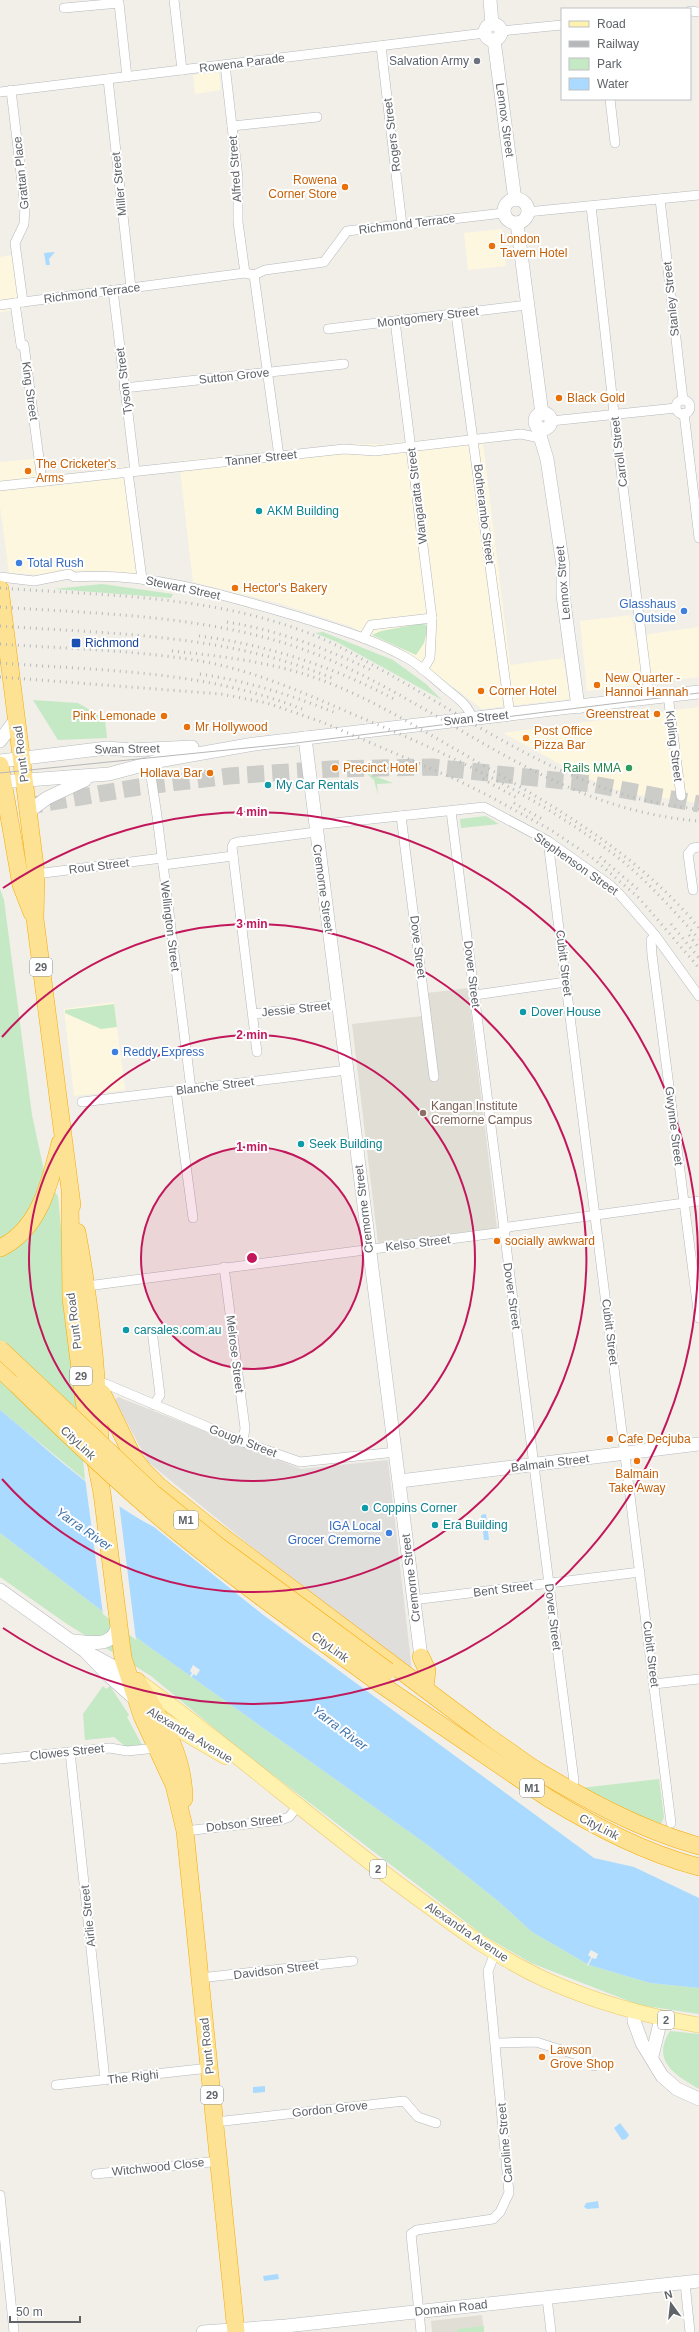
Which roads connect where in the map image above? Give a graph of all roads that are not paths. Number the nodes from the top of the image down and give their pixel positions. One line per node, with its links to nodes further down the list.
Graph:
1 (174, 0): 8 (street)
2 (490, 0): 5 (street, Lennox Street)
3 (64, 8): 9 (street)
4 (561, 24): 5 (street, Rowena Parade)
5 (493, 32): 6 (street, Rowena Parade); 19 (street, Lennox Street)
6 (381, 46): 7 (street, Rowena Parade); 24 (street, Rogers Street)
7 (225, 65): 8 (street, Rowena Parade); 15 (street, Alfred Street)
8 (182, 70): 9 (street, Rowena Parade)
9 (127, 77): 10 (street, Rowena Parade)
10 (108, 80): 11 (street, Rowena Parade); 27 (street, Miller Street)
11 (11, 90): 12 (street, Rowena Parade); 29 (street, Grattan Place)
12 (0, 92)
13 (610, 100): 16 (street)
14 (317, 117): 15 (street)
15 (232, 126): 25 (street, Alfred Street)
16 (615, 143)
17 (699, 194): 18 (street)
18 (660, 199): 20 (street); 38 (street, Stanley Street)
19 (515, 200): 21 (street); 22 (street)
20 (591, 206): 21 (street); 41 (street, Carroll Street)
21 (527, 212): 23 (street)
22 (504, 213): 23 (street); 24 (street, Richmond Terrace)
23 (517, 223): 31 (street, Lennox Street)
24 (402, 225): 26 (street, Richmond Terrace)
25 (245, 273): 26 (street, Richmond Terrace); 27 (street, Richmond Terrace)
26 (255, 276): 36 (street)
27 (131, 288): 28 (street, Richmond Terrace)
28 (113, 290): 29 (street, Richmond Terrace); 37 (street, Tyson Street)
29 (19, 303): 30 (street, Richmond Terrace); 48 (street, King Street)
30 (0, 305)
31 (527, 305): 32 (street, Montgomery Street); 42 (street, Lennox Street)
32 (456, 314): 33 (street, Montgomery Street); 44 (street, Botherambo Street)
33 (395, 321): 34 (street, Montgomery Street); 45 (street, Wangaratta Street)
34 (328, 329)
35 (344, 364): 36 (street, Sutton Grove)
36 (268, 372): 37 (street, Sutton Grove); 46 (street)
37 (124, 388): 47 (street, Tyson Street)
38 (683, 400): 39 (street); 40 (street)
39 (676, 408): 40 (street); 41 (street)
40 (691, 408): 50 (street)
41 (614, 413): 42 (street); 59 (street, Carroll Street)
42 (543, 425): 43 (street, Tanner Street); 43 (street, Tanner Street); 60 (street, Lennox Street)
43 (521, 434): 44 (street, Tanner Street)
44 (474, 439): 45 (street, Tanner Street); 61 (street, Botherambo Street)
45 (411, 446): 46 (street, Tanner Street); 54 (street, Wangaratta Street)
46 (279, 456): 47 (street, Tanner Street)
47 (132, 472): 48 (street, Tanner Street); 52 (street, Tyson Street)
48 (42, 482): 49 (street, Tanner Street)
49 (0, 486)
50 (699, 538)
51 (0, 577): 52 (street, Stewart Street)
52 (142, 579): 55 (street, Stewart Street)
53 (0, 589): 62 (highway, Punt Road / 29)
54 (432, 618): 55 (street); 56 (street, Wangaratta Street)
55 (363, 638): 56 (street, Stewart Street)
56 (423, 670): 63 (street, Stewart Street)
57 (699, 692): 58 (street, Swan Street)
58 (668, 695): 59 (street, Swan Street); 74 (street, Kipling Street)
59 (650, 698): 60 (street, Swan Street)
60 (578, 707): 61 (street, Swan Street)
61 (510, 715): 63 (street, Swan Street)
62 (17, 718): 65 (street); 67 (highway, Punt Road / 29)
63 (472, 719): 64 (street, Swan Street)
64 (305, 738): 66 (street, Swan Street); 78 (street, Cremorne Street)
65 (0, 741)
66 (254, 744): 67 (street, Swan Street); 69 (street, Swan Street)
67 (22, 758): 68 (street, Swan Street); 72 (highway, Punt Road / 29)
68 (0, 762)
69 (149, 763): 71 (street, Swan Street); 82 (street, Wellington Street)
70 (0, 765): 73 (highway, Punt Road / 29)
71 (102, 774): 72 (street, Swan Street); 76 (street)
72 (25, 780): 73 (street, Swan Street); 76 (highway, Punt Road / 29)
73 (1, 782): 85 (highway, Punt Road / 29)
74 (681, 796)
75 (451, 810): 77 (street, Stephenson Street); 79 (street, Stephenson Street); 88 (street, Dover Street)
76 (28, 812): 83 (highway, Punt Road / 29)
77 (401, 816): 78 (street, Stephenson Street); 94 (street, Dove Street)
78 (316, 829): 81 (street); 90 (street, Cremorne Street)
79 (548, 841): 86 (street, Stephenson Street); 87 (street, Cubitt Street)
80 (699, 847): 84 (street)
81 (233, 856): 82 (street, Rout Street); 91 (street, Jessie Street)
82 (162, 861): 83 (street, Rout Street); 95 (street, Wellington Street)
83 (36, 874): 85 (highway, Punt Road / 29)
84 (693, 890)
85 (35, 919): 98 (highway, Punt Road / 29)
86 (655, 935): 89 (street, Stephenson Street); 101 (street, Gwynne Street)
87 (566, 982): 88 (street); 102 (street, Cubitt Street)
88 (475, 994): 104 (street, Dover Street)
89 (699, 996)
90 (339, 1004): 91 (street, Jessie Street); 93 (street, Cremorne Street)
91 (253, 1014): 92 (street, Jessie Street)
92 (257, 1052)
93 (347, 1070): 95 (street, Blanche Street); 106 (street, Cremorne Street)
94 (434, 1077)
95 (191, 1089): 96 (street, Blanche Street)
96 (176, 1091): 97 (street, Blanche Street); 103 (street)
97 (82, 1102)
98 (62, 1133): 99 (highway, Punt Road / 29); 105 (highway)
99 (70, 1195): 108 (highway, Punt Road / 29); 123 (highway, Punt Road / 29)
100 (699, 1201): 101 (street, Kelso Street)
101 (684, 1203): 102 (street, Kelso Street); 109 (street, Gwynne Street)
102 (595, 1216): 104 (street, Kelso Street); 120 (street, Cubitt Street)
103 (193, 1218)
104 (504, 1232): 106 (street, Kelso Street); 121 (street, Dover Street)
105 (0, 1248)
106 (369, 1249): 107 (street, Kelso Street); 119 (street, Cremorne Street)
107 (224, 1267): 108 (street, Kelso Street); 117 (street, Melrose Street)
108 (87, 1286): 114 (highway, Punt Road / 29)
109 (699, 1318)
110 (152, 1330): 116 (street)
111 (0, 1349): 133 (highway, M1, bridge)
112 (0, 1369): 115 (highway, CityLink / M1)
113 (0, 1373): 115 (highway)
114 (97, 1382): 116 (street, Gough Street); 123 (highway, Punt Road / 29); 136 (highway)
115 (17, 1385): 133 (highway, CityLink / M1, bridge)
116 (154, 1405): 117 (street, Gough Street)
117 (243, 1442): 119 (street, Gough Street)
118 (699, 1444): 120 (street, Balmain Street)
119 (396, 1452): 122 (street, Cremorne Street)
120 (625, 1454): 121 (street, Balmain Street); 124 (street, Cubitt Street)
121 (534, 1465): 122 (street, Balmain Street); 125 (street, Dover Street)
122 (400, 1481): 127 (street, Cremorne Street)
123 (101, 1483): 129 (highway, Punt Road / 29)
124 (640, 1572): 125 (street, Bent Street); 135 (street, Cubitt Street)
125 (548, 1583): 127 (street, Bent Street); 144 (street, Dover Street)
126 (0, 1590): 128 (street, Alexandra Avenue / 2)
127 (413, 1600): 131 (street, Cremorne Street)
128 (71, 1641): 129 (street); 130 (street, Alexandra Avenue / 2)
129 (120, 1642): 132 (highway, Punt Road / 29)
130 (85, 1651): 132 (street, Alexandra Avenue / 2); 137 (street, Alexandra Avenue / 2)
131 (421, 1656): 136 (highway)
132 (132, 1677): 137 (highway, Punt Road / 29); 138 (highway, Punt Road / 29); 143 (main road, Alexandra Avenue / 2)
133 (383, 1677): 142 (highway, M1); 149 (highway, CityLink / M1)
134 (699, 1679): 135 (street)
135 (654, 1684): 146 (street, Cubitt Street)
136 (425, 1688): 142 (highway)
137 (136, 1700): 138 (highway, Alexandra Avenue / 2); 139 (highway, Punt Road / 29)
138 (161, 1719): 143 (main road, Alexandra Avenue / 2); 147 (highway, Punt Road / 29)
139 (157, 1748): 140 (street, Clowes Street); 147 (highway, Punt Road / 29)
140 (70, 1752): 141 (street, Clowes Street); 160 (street, Airlie Street)
141 (0, 1759)
142 (540, 1773): 148 (highway, M1)
143 (265, 1780): 145 (main road, Alexandra Avenue / 2)
144 (574, 1781)
145 (298, 1806): 147 (street, Dobson Street); 150 (main road, Alexandra Avenue / 2)
146 (671, 1823)
147 (184, 1831): 152 (highway, Punt Road / 29)
148 (699, 1846)
149 (699, 1867)
150 (495, 1953): 153 (main road, Alexandra Avenue / 2); 156 (street, Caroline Street)
151 (353, 1961): 152 (street, Davidson Street)
152 (200, 1978): 159 (highway, Punt Road / 29)
153 (634, 2012): 154 (main road, Alexandra Avenue / 2); 157 (street)
154 (661, 2019): 155 (main road, Alexandra Avenue / 2); 157 (street)
155 (699, 2025)
156 (496, 2044): 158 (street); 171 (street, Caroline Street)
157 (652, 2056): 162 (street)
158 (594, 2066)
159 (209, 2068): 160 (street, The Righi); 163 (highway, Punt Road / 29)
160 (105, 2080): 161 (street, The Righi)
161 (56, 2085)
162 (699, 2099)
163 (215, 2122): 164 (street, Gordon Grove); 165 (highway, Punt Road / 29)
164 (436, 2123)
165 (220, 2161): 166 (street, Witchwood Close); 172 (highway, Punt Road / 29)
166 (96, 2174)
167 (0, 2195): 173 (street)
168 (699, 2281): 169 (street, Domain Road)
169 (685, 2283): 170 (street, Domain Road); 177 (street)
170 (547, 2298): 171 (street, Domain Road); 176 (street)
171 (419, 2312): 172 (street, Domain Road); 175 (street, Caroline Street)
172 (236, 2331): 174 (street, Domain Road)
173 (14, 2332)
174 (203, 2332)
175 (421, 2332)
176 (551, 2332)
177 (690, 2332)

